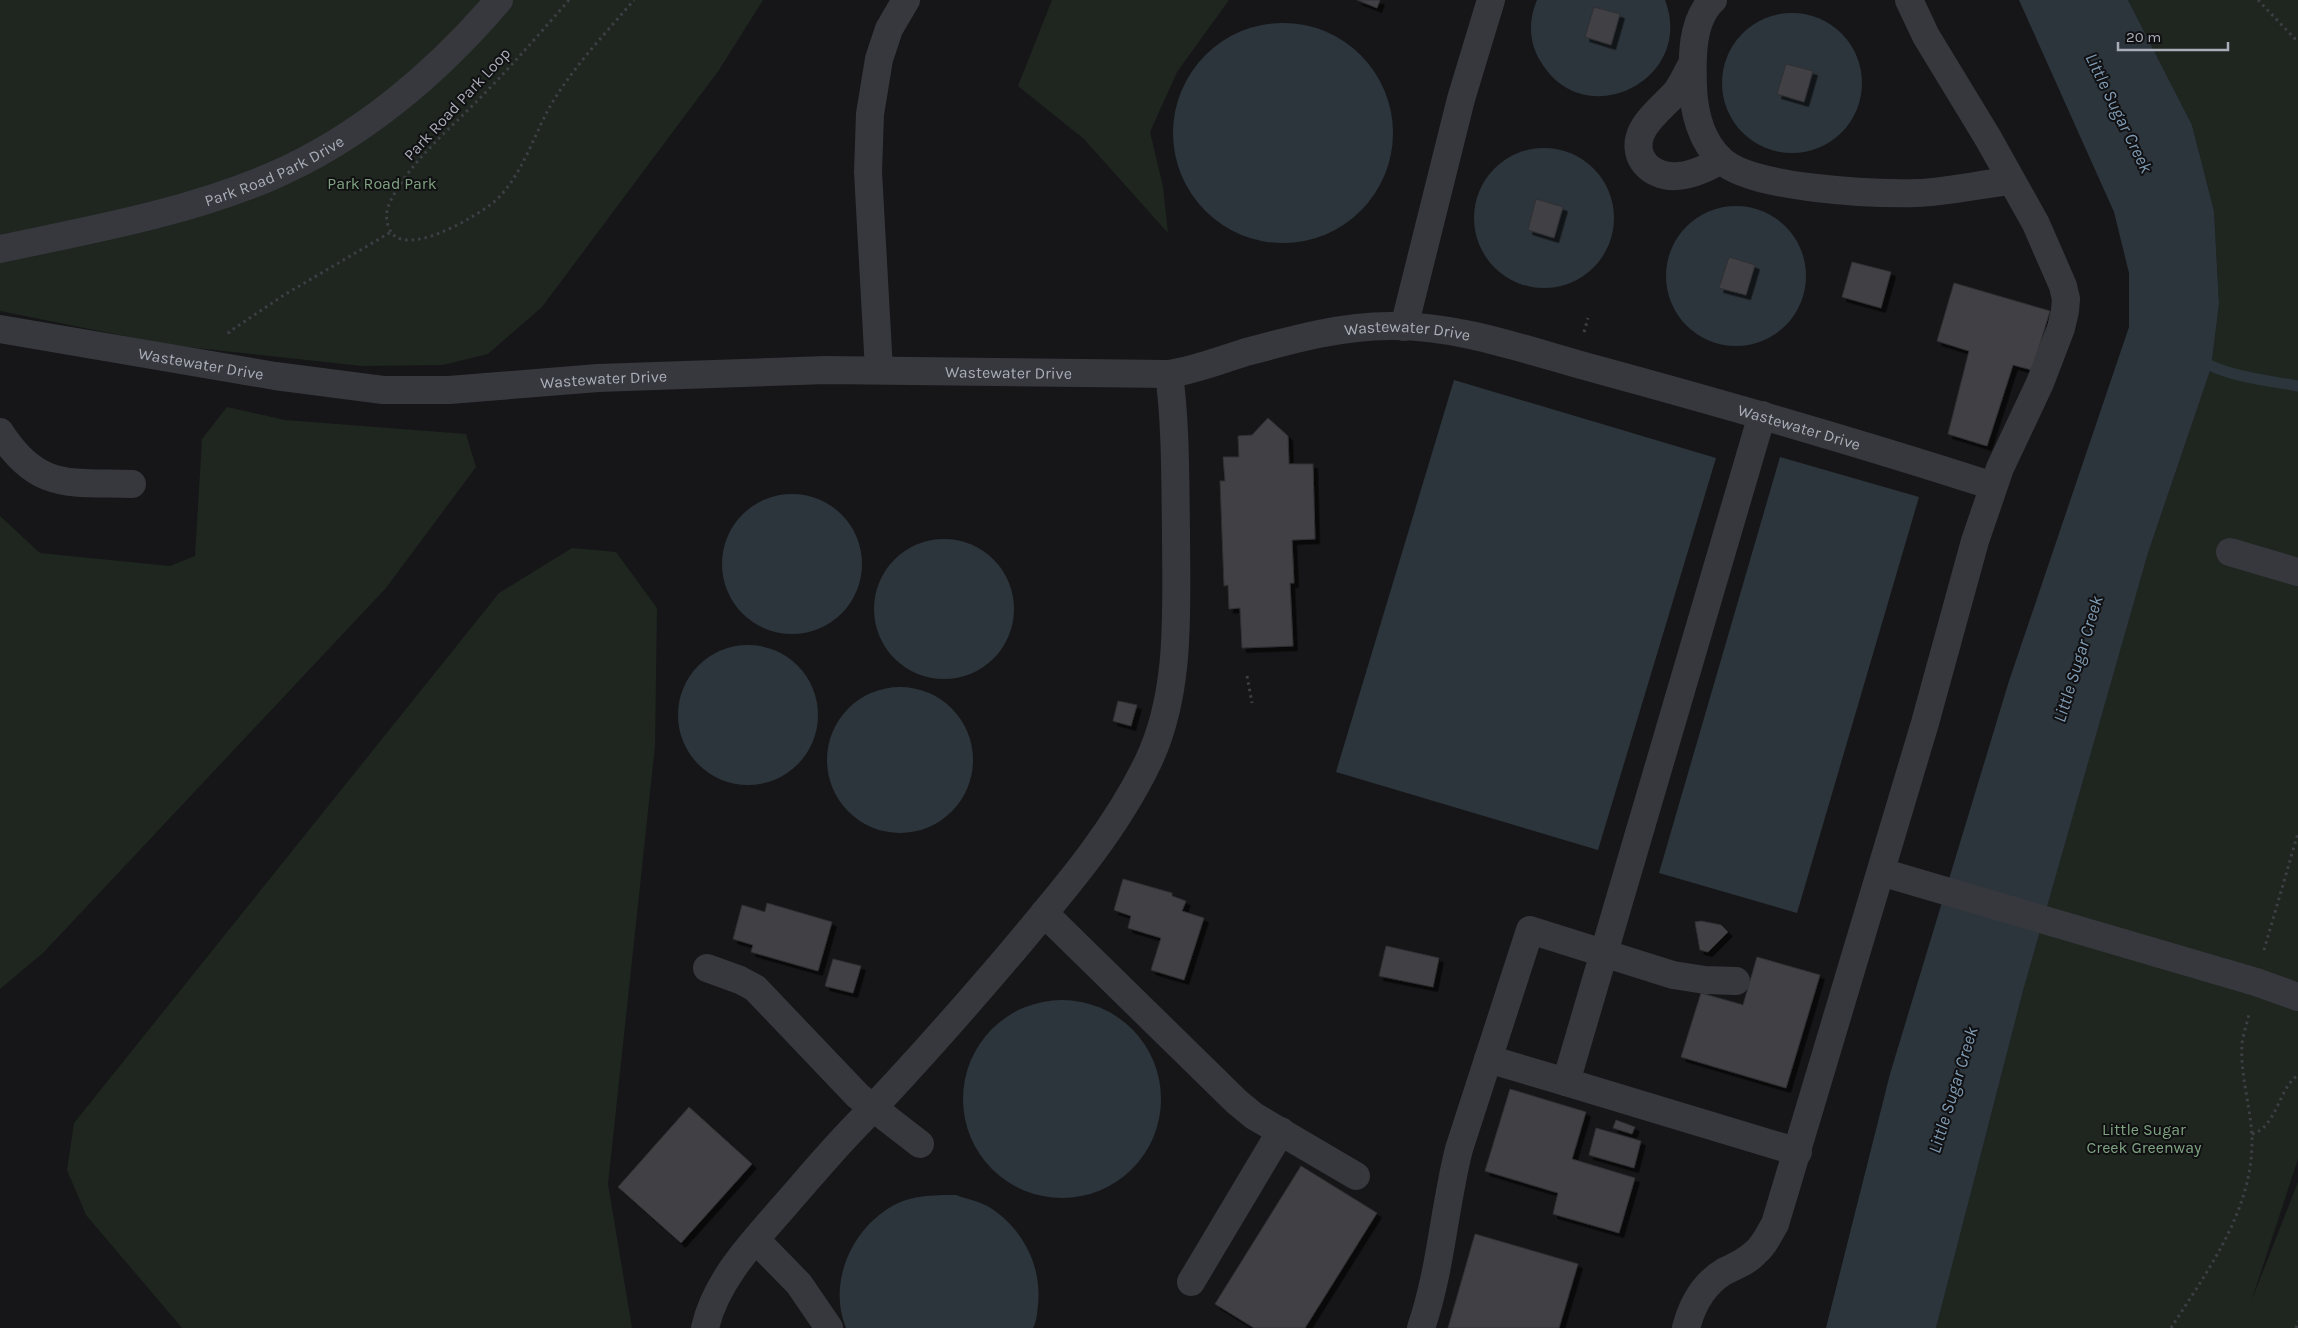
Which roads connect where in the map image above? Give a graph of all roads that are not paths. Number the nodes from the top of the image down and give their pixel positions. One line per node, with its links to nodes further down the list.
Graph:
1 (499, 0): 9 (lane, Park Road Park Drive)
2 (906, 0): 12 (lane)
3 (1491, 0): 10 (lane)
4 (1713, 0): 6 (lane)
5 (1909, 0): 8 (lane)
6 (1692, 64): 7 (lane); 7 (lane)
7 (1721, 160): 8 (lane)
8 (2011, 181): 17 (lane)
9 (0, 249)
10 (1404, 326): 13 (lane, Wastewater Drive); 14 (lane, Wastewater Drive)
11 (0, 329): 12 (lane, Wastewater Drive)
12 (879, 370): 13 (lane, Wastewater Drive)
13 (1169, 374): 21 (lane)
14 (1762, 415): 17 (lane, Wastewater Drive); 22 (lane)
15 (0, 432): 16 (lane)
16 (132, 484)
17 (1994, 486): 20 (lane)
18 (2230, 552): 19 (lane)
19 (2298, 572)
20 (1891, 875): 25 (lane); 31 (lane)
21 (1044, 913): 28 (lane); 29 (lane)
22 (1604, 953): 24 (lane); 26 (lane); 27 (lane)
23 (707, 968): 28 (lane)
24 (1736, 981)
25 (2298, 997)
26 (1488, 1059): 27 (lane); 37 (lane)
27 (1566, 1082): 31 (lane)
28 (872, 1109): 30 (lane); 33 (lane)
29 (1281, 1131): 32 (lane); 34 (lane)
30 (920, 1144)
31 (1798, 1152): 38 (lane)
32 (1356, 1176)
33 (756, 1240): 35 (lane); 36 (lane)
34 (1191, 1282)
35 (704, 1328)
36 (830, 1328)
37 (1421, 1328)
38 (1686, 1328)

